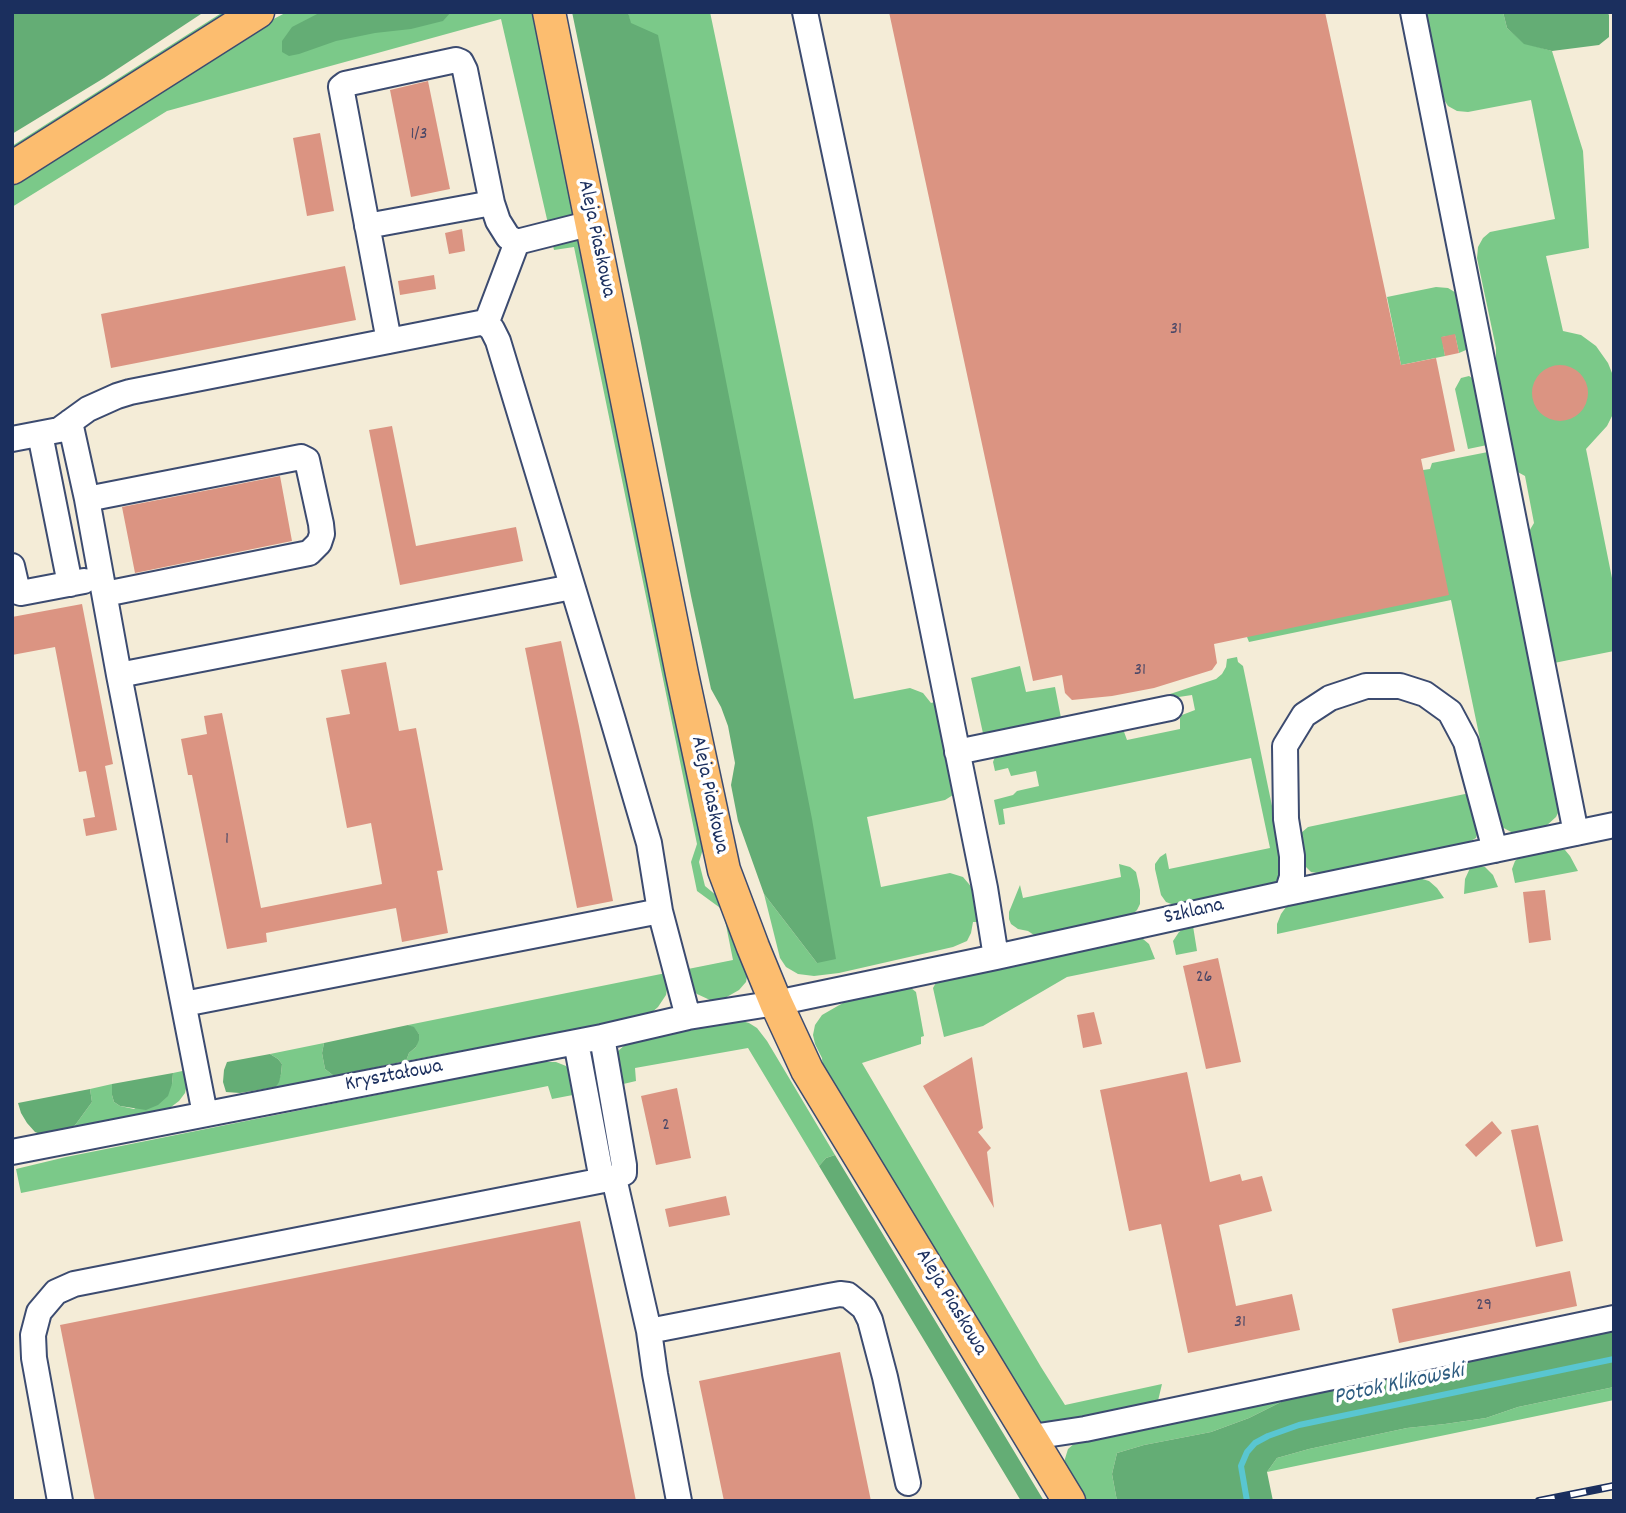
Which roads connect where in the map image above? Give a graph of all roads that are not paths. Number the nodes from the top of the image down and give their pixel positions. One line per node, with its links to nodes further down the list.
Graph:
1 (258, 12): 5 (main road)
2 (549, 12): 7 (main road, Aleja Piaskowa)
3 (805, 12): 22 (street)
4 (1413, 12): 24 (street)
5 (12, 168)
6 (492, 203): 8 (street); 8 (street); 9 (street)
7 (592, 223): 9 (street); 29 (main road, Aleja Piaskowa)
8 (367, 226): 11 (street)
9 (517, 242): 10 (street)
10 (486, 324): 11 (street); 19 (street)
11 (389, 341): 12 (street)
12 (70, 422): 13 (street); 15 (street)
13 (40, 434): 14 (street); 17 (street)
14 (12, 439)
15 (87, 499): 18 (street); 18 (street)
16 (12, 566): 17 (street)
17 (70, 584): 18 (street)
18 (104, 585): 20 (street)
19 (572, 587): 20 (street); 27 (street)
20 (119, 675): 30 (street)
21 (1170, 708): 22 (street)
22 (957, 752): 28 (street)
23 (1614, 825): 24 (street, Szklana)
24 (1576, 833): 25 (street, Szklana)
25 (1495, 850): 26 (street, Szklana); 26 (street)
26 (1287, 892): 28 (street, Szklana)
27 (660, 911): 30 (street); 31 (street)
28 (996, 957): 29 (street, Szklana)
29 (776, 1003): 31 (street, Kryształowa); 39 (main road, Aleja Piaskowa)
30 (184, 1004): 34 (street)
31 (688, 1017): 32 (street, Kryształowa)
32 (602, 1037): 33 (street, Kryształowa); 36 (street)
33 (576, 1042): 34 (street, Kryształowa); 36 (street)
34 (205, 1114): 35 (street, Kryształowa)
35 (12, 1152)
36 (608, 1179): 38 (street); 41 (street)
37 (1614, 1318): 39 (street)
38 (649, 1331): 40 (street); 42 (street)
39 (1032, 1437): 43 (main road, Aleja Piaskowa)
40 (908, 1483)
41 (61, 1501)
42 (679, 1501)
43 (1069, 1501)

